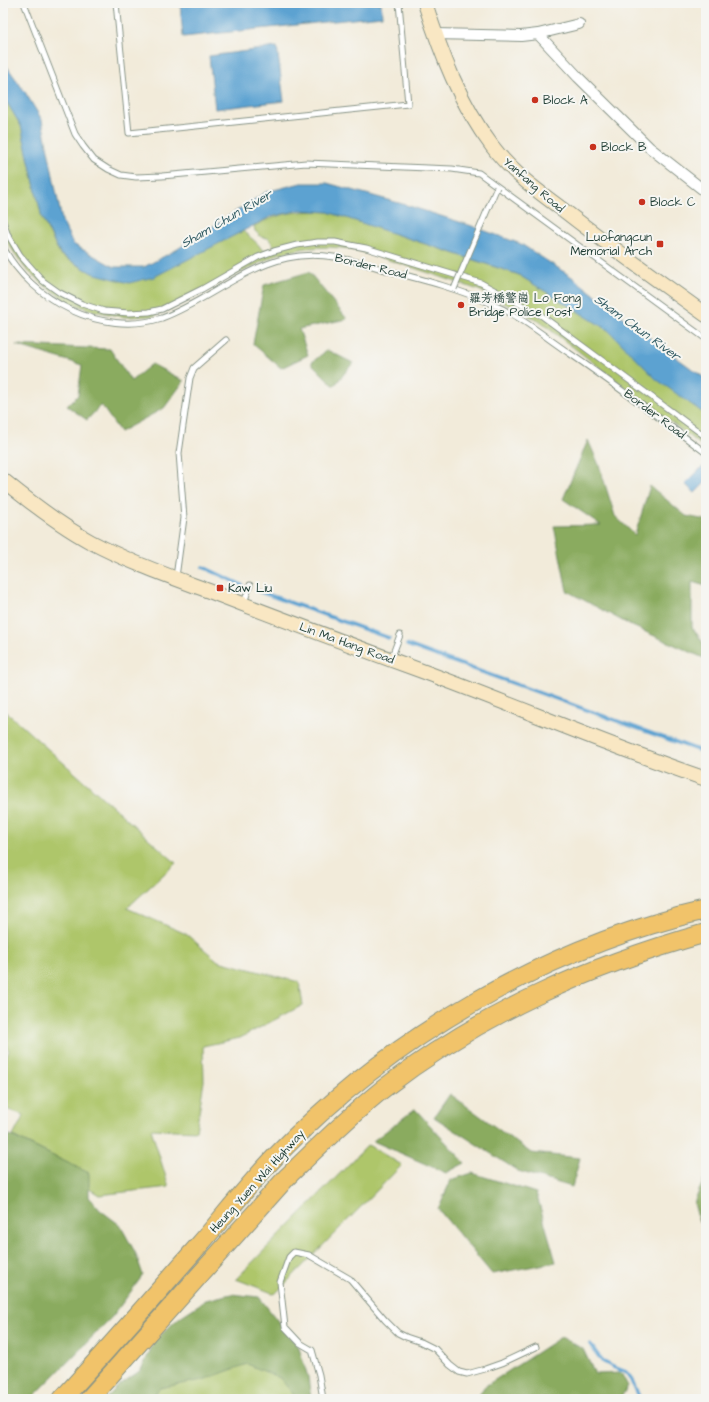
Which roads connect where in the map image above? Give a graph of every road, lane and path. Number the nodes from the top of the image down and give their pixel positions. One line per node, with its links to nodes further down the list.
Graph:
1 (24, 3): 8 (lane)
2 (116, 3): 3 (lane)
3 (399, 3)
4 (425, 3): 6 (street, Yanfang Road)
5 (579, 24): 7 (street)
6 (435, 34): 7 (street); 13 (street, Yanfang Road)
7 (538, 34): 9 (street)
8 (497, 187): 12 (lane, bridge); 14 (lane)
9 (706, 192)
10 (3, 221): 16 (lane)
11 (3, 247): 12 (lane, Border Road)
12 (454, 289): 17 (lane, Border Road)
13 (706, 315)
14 (706, 338)
15 (226, 340): 19 (lane)
16 (706, 437)
17 (706, 453)
18 (3, 480): 19 (street, Lin Ma Hang Road)
19 (175, 578): 21 (street, Lin Ma Hang Road)
20 (250, 585): 21 (lane)
21 (243, 604): 23 (street, Lin Ma Hang Road)
22 (400, 636): 23 (lane)
23 (391, 659): 24 (street, Lin Ma Hang Road)
24 (706, 779)
25 (704, 910): 28 (highway, Heung Yuen Wai Highway)
26 (706, 933): 29 (highway, Heung Yuen Wai Highway)
27 (536, 1347): 30 (lane)
28 (62, 1399)
29 (89, 1399)
30 (323, 1399)

